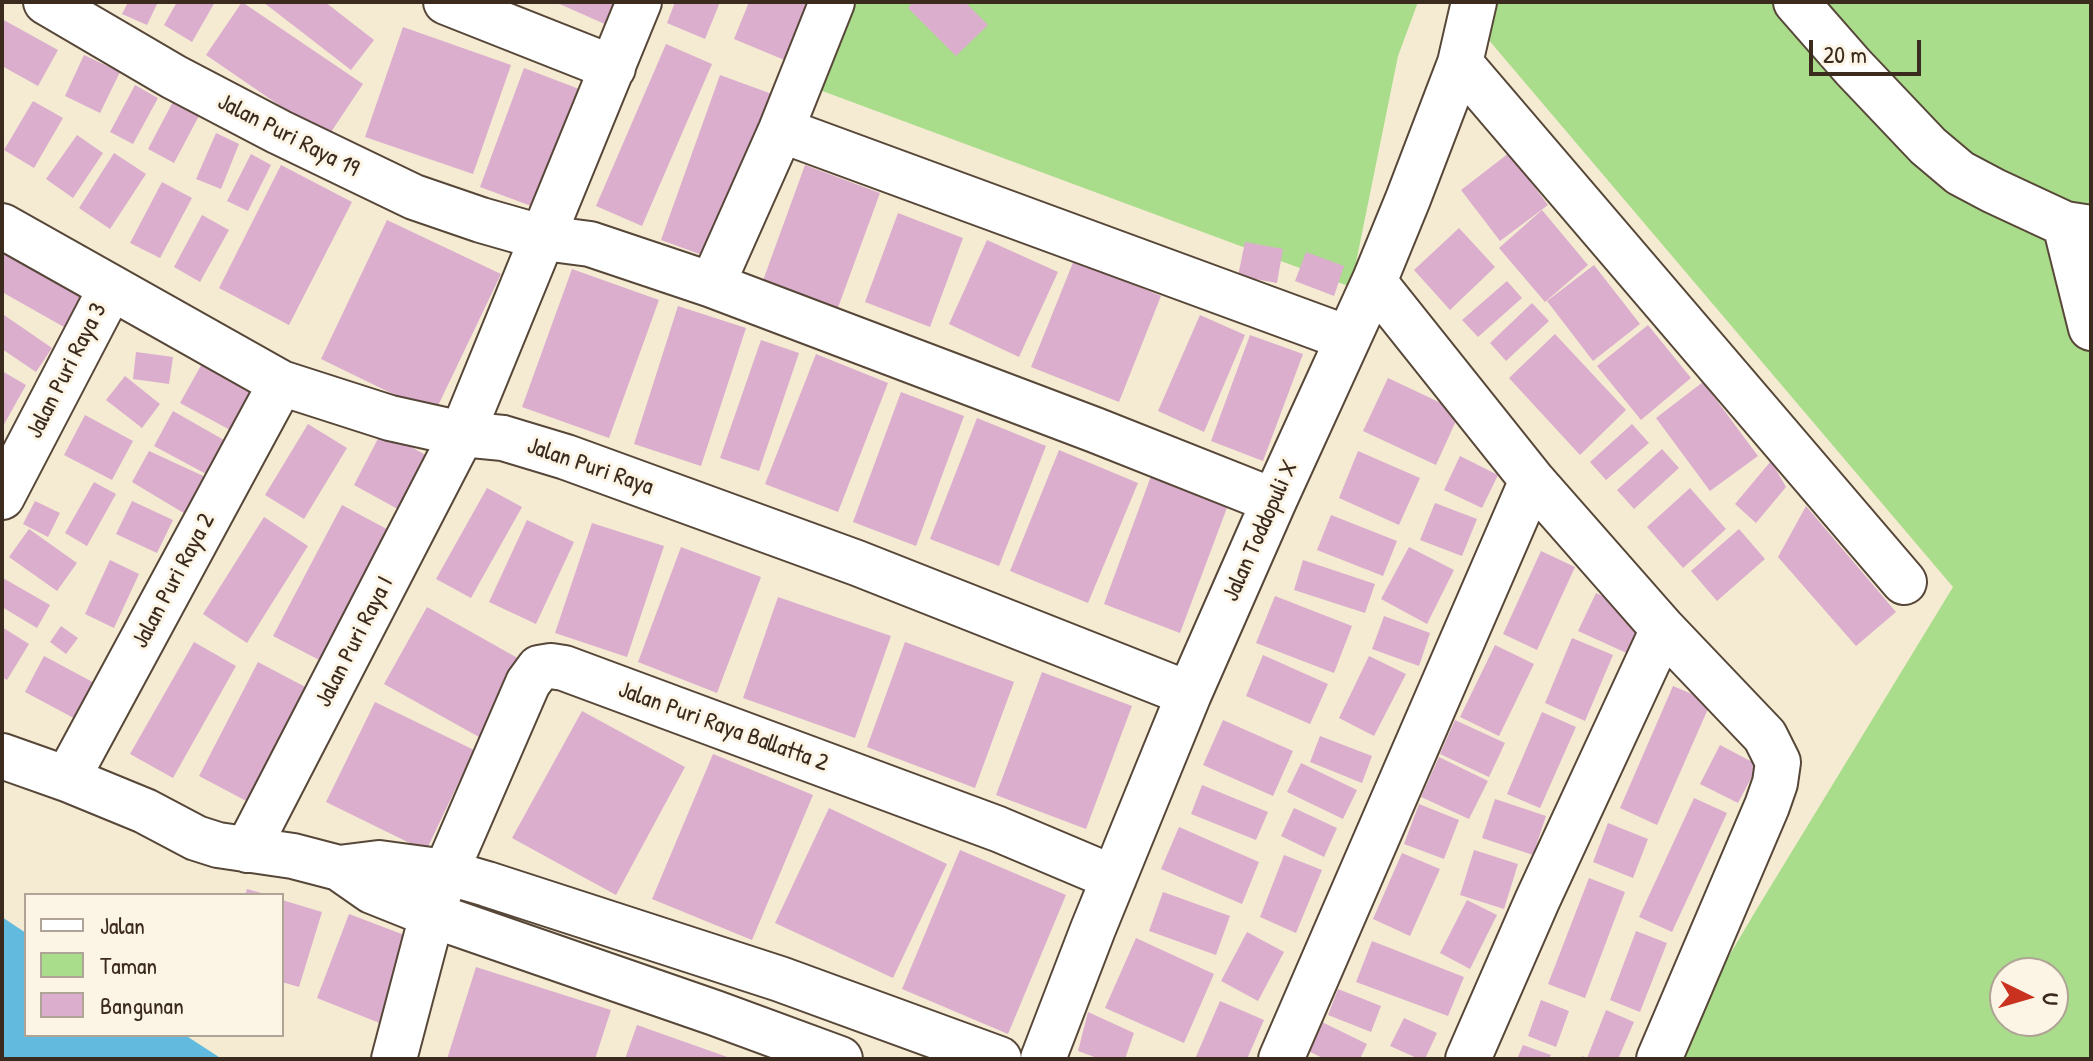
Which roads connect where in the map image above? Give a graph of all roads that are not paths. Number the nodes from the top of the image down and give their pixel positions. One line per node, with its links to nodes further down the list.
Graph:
1 (46, 2): 12 (street, Jalan Puri Raya 19)
2 (446, 2): 8 (street)
3 (639, 2): 8 (street, Jalan Puri Raya I)
4 (832, 2): 9 (street)
5 (1474, 2): 7 (street, Jalan Toddopuli X)
6 (1796, 2): 11 (street)
7 (1460, 63): 13 (street, Jalan Toddopuli X); 23 (street)
8 (613, 68): 12 (street, Jalan Puri Raya I)
9 (781, 130): 14 (street); 17 (street)
10 (2, 226): 15 (street, Jalan Puri Raya)
11 (2078, 226): 16 (street)
12 (544, 238): 14 (street, Jalan Puri Raya 19); 19 (street, Jalan Puri Raya I)
13 (1374, 282): 17 (street, Jalan Toddopuli X); 20 (street)
14 (712, 285): 22 (street, Jalan Puri Raya 19)
15 (111, 288): 18 (street, Jalan Puri Raya); 21 (street, Jalan Puri Raya 3)
16 (2091, 328)
17 (1347, 338): 22 (street, Jalan Toddopuli X)
18 (281, 383): 19 (street, Jalan Puri Raya); 27 (street, Jalan Puri Raya 2)
19 (462, 434): 25 (street, Jalan Puri Raya); 28 (street, Jalan Puri Raya I)
20 (1532, 480): 24 (street); 37 (street)
21 (2, 497)
22 (1274, 501): 25 (street, Jalan Toddopuli X)
23 (1904, 582)
24 (1663, 629): 38 (street); 39 (street)
25 (1189, 694): 31 (street, Jalan Toddopuli X)
26 (2, 756): 27 (street)
27 (67, 779): 28 (street)
28 (247, 850): 29 (street)
29 (339, 868): 30 (street); 32 (street)
30 (446, 872): 31 (street, Jalan Puri Raya Ballatta 2); 32 (street); 33 (street)
31 (1114, 878): 36 (street, Jalan Toddopuli X)
32 (432, 915): 34 (street); 35 (street)
33 (986, 1057)
34 (394, 1059)
35 (840, 1059)
36 (1043, 1059)
37 (1281, 1059)
38 (1468, 1059)
39 (1659, 1059)

